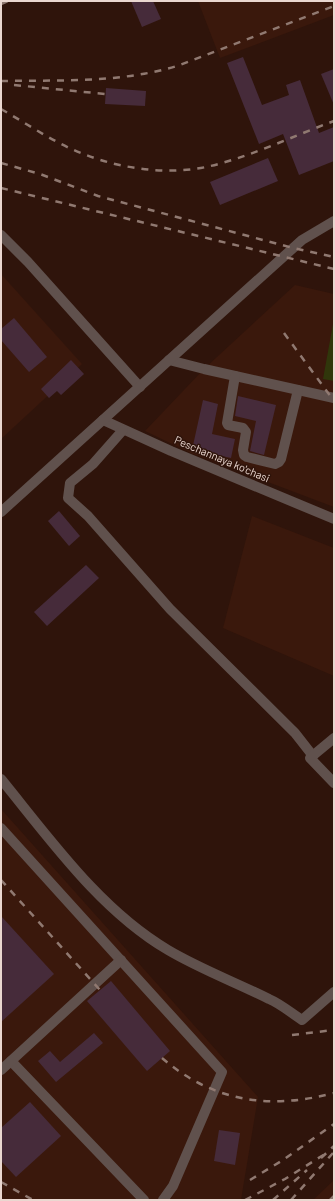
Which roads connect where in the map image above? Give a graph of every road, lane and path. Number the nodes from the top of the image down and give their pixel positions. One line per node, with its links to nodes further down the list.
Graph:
1 (334, 221): 3 (street)
2 (1, 236): 5 (street)
3 (169, 360): 4 (street); 5 (street)
4 (235, 376): 6 (street); 6 (street)
5 (140, 387): 8 (street)
6 (298, 390): 7 (street)
7 (334, 398)
8 (102, 420): 9 (street, Peschannaya ko'chasi); 10 (street)
9 (123, 430): 11 (street, Peschannaya ko'chasi); 13 (street)
10 (1, 512)
11 (334, 519)
12 (334, 738): 13 (street)
13 (313, 756): 15 (street)
14 (1, 779): 19 (street)
15 (334, 783)
16 (1, 828): 17 (street)
17 (121, 960): 21 (street); 24 (street)
18 (334, 992): 19 (street)
19 (321, 1003): 20 (street)
20 (334, 1004)
21 (12, 1061): 22 (street); 23 (street)
22 (1, 1070)
23 (144, 1200)
24 (163, 1200)

